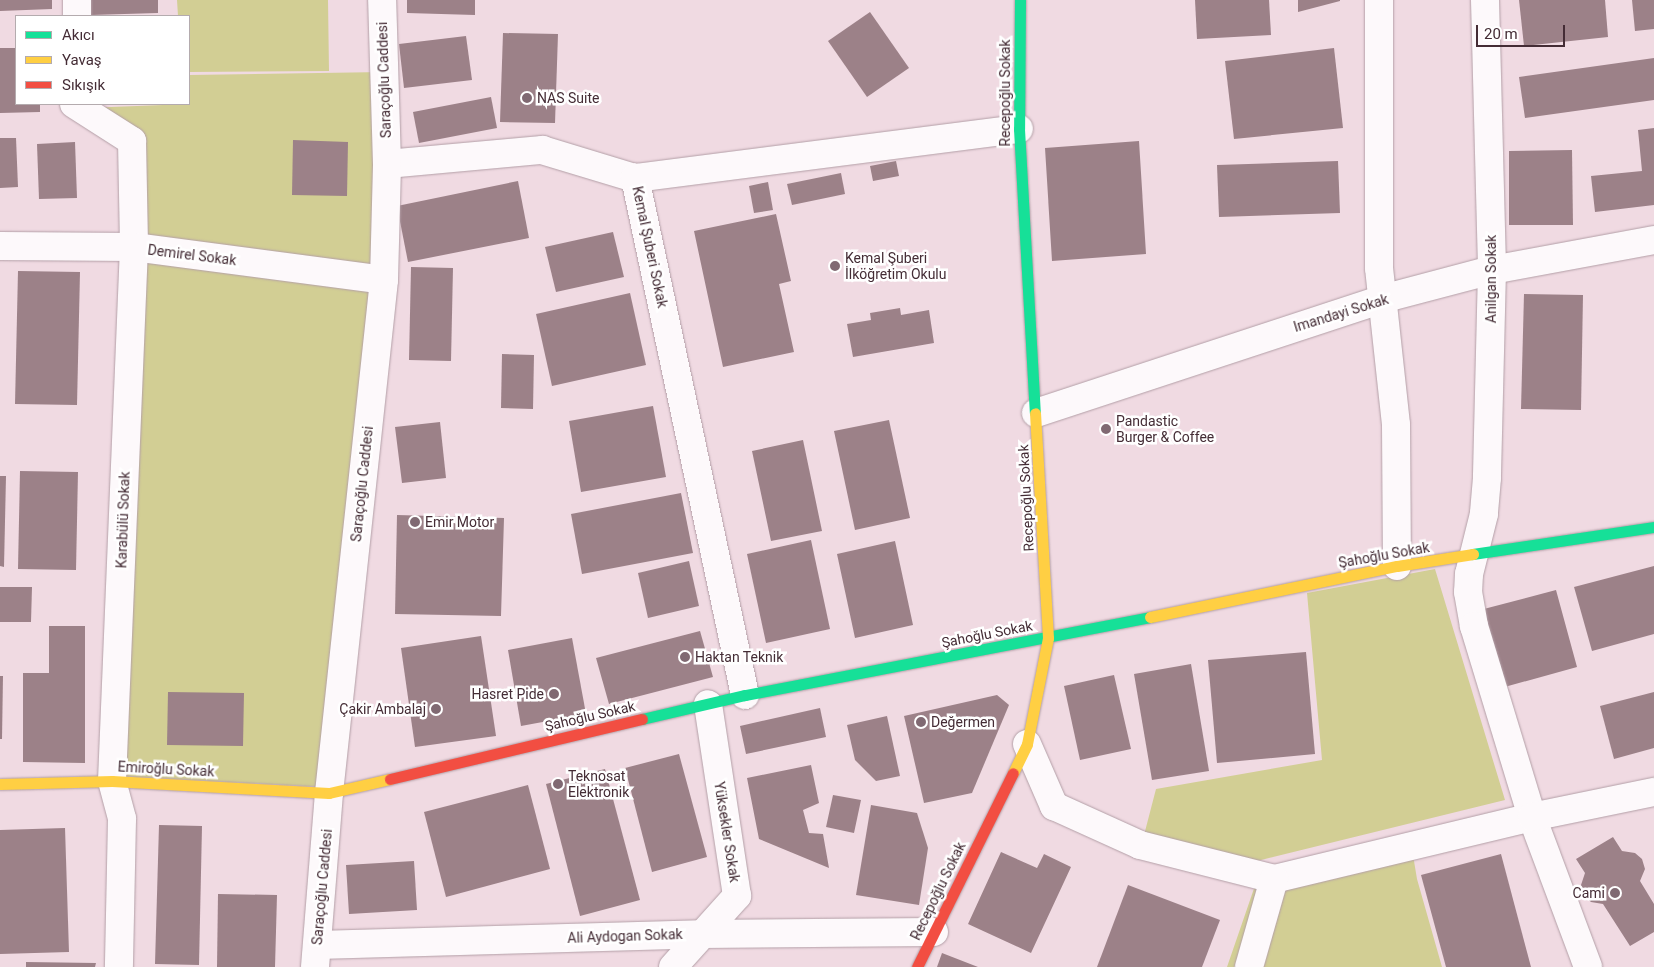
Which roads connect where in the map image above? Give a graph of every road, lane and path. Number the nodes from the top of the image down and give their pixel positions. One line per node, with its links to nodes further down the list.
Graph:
1 (77, 0): 6 (street)
2 (382, 0): 9 (street, Saraçoğlu Caddesi)
3 (1020, 0): 8 (street, Recepoğlu Sokak)
4 (1379, 0): 16 (street)
5 (1486, 0): 14 (street, Anilgan Sokak)
6 (77, 15)
7 (76, 105): 13 (street, Karabülü Sokak)
8 (1019, 129): 10 (street, Kemal Şuberi Sokak); 17 (street, Recepoğlu Sokak)
9 (387, 164): 10 (street); 15 (street, Saraçoğlu Caddesi)
10 (635, 178): 22 (street, Kemal Şuberi Sokak)
11 (1654, 240): 14 (street, Imandayi Sokak)
12 (0, 246): 13 (street, Demirel Sokak)
13 (134, 247): 15 (street, Demirel Sokak); 25 (street, Karabülü Sokak)
14 (1492, 270): 16 (street, Imandayi Sokak); 19 (street, Anilgan Sokak)
15 (384, 280): 28 (street, Saraçoğlu Caddesi)
16 (1382, 299): 17 (street, Imandayi Sokak); 20 (street)
17 (1036, 413): 21 (street, Recepoğlu Sokak)
18 (1654, 527): 19 (street, Şahoğlu Sokak)
19 (1474, 556): 20 (street, Şahoğlu Sokak); 29 (street, Anilgan Sokak)
20 (1397, 566): 21 (street, Şahoğlu Sokak)
21 (1048, 638): 22 (street, Şahoğlu Sokak); 24 (street, Recepoğlu Sokak)
22 (745, 695): 23 (street, Şahoğlu Sokak)
23 (708, 704): 28 (street, Şahoğlu Sokak); 32 (street, Yüksekler Sokak)
24 (1027, 744): 30 (street); 31 (street, Recepoğlu Sokak)
25 (112, 781): 26 (street, Emiroğlu Sokak); 28 (street, Emiroğlu Sokak); 34 (street, Karabülü Sokak)
26 (0, 784)
27 (1654, 792): 29 (street)
28 (330, 793): 33 (street, Saraçoğlu Caddesi)
29 (1532, 817): 30 (street); 38 (street, Anilgan Sokak)
30 (1274, 879): 37 (street)
31 (934, 932): 32 (street, Ali Aydogan Sokak); 36 (street, Recepoğlu Sokak)
32 (701, 934): 33 (street, Ali Aydogan Sokak); 35 (street, Yüksekler Sokak)
33 (316, 956)
34 (119, 967)
35 (673, 967)
36 (916, 967)
37 (1249, 967)
38 (1588, 967)

